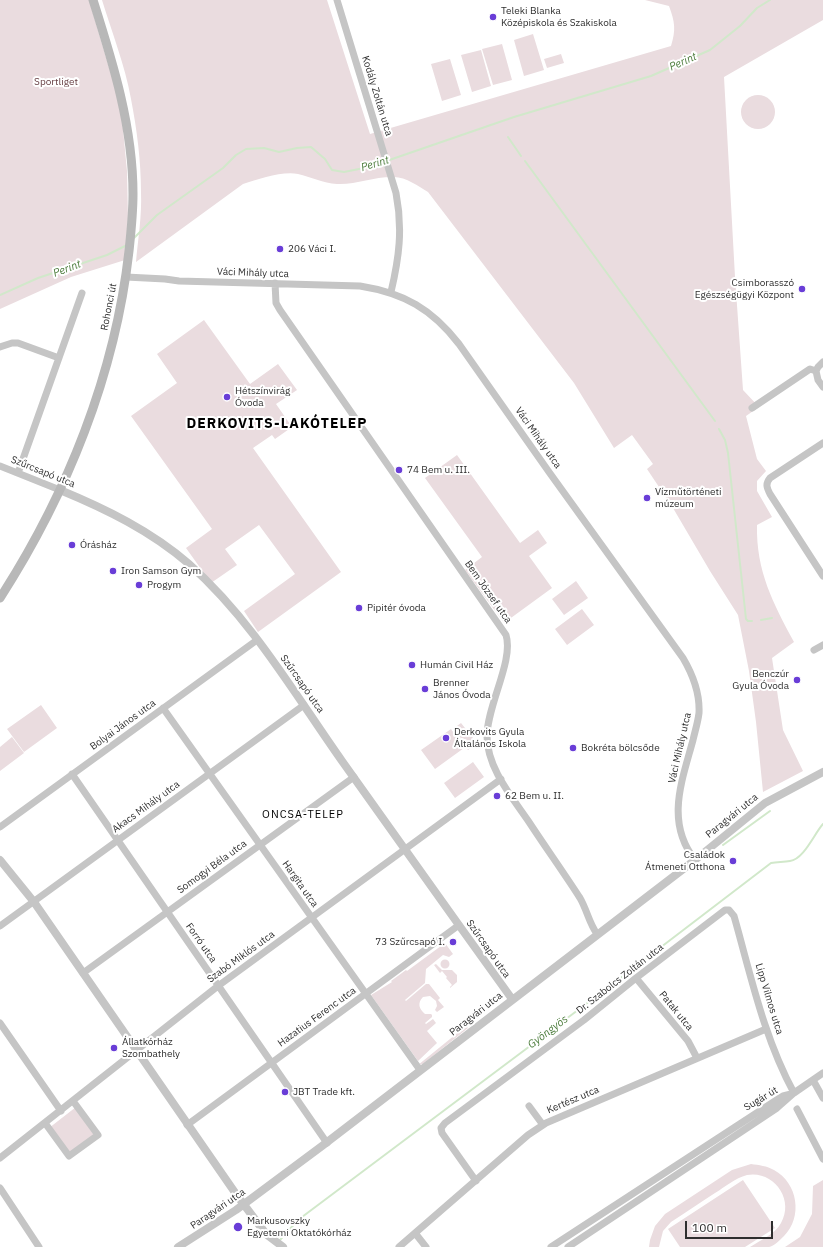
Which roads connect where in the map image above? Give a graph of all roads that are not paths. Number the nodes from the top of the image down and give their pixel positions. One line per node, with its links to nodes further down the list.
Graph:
1 (93, 0): 3 (main road, Rohonci út)
2 (337, 0): 5 (street, Kodály Zoltán utca)
3 (126, 277): 4 (street, Váci Mihály utca); 16 (main road, Rohonci út)
4 (275, 283): 5 (street, Váci Mihály utca); 28 (street, Bem József utca)
5 (390, 292): 34 (street, Váci Mihály utca)
6 (82, 293): 8 (street)
7 (0, 347): 8 (street)
8 (59, 358): 15 (street)
9 (823, 362): 10 (street)
10 (816, 371): 11 (street); 12 (street)
11 (823, 387)
12 (752, 408)
13 (823, 443): 17 (street)
14 (1, 468): 15 (street, Szűrcsapó utca)
15 (18, 473): 16 (street, Szűrcsapó utca)
16 (60, 490): 18 (main road, Rohonci út); 19 (street, Szűrcsapó utca)
17 (823, 576)
18 (0, 598)
19 (257, 640): 22 (street, Szűrcsapó utca); 23 (street, Bolyai János utca)
20 (823, 645): 21 (street)
21 (814, 650)
22 (304, 705): 26 (street, Akacs Mihály utca); 27 (street, Szűrcsapó utca)
23 (163, 708): 25 (street, Bolyai János utca); 26 (street, Hargita utca)
24 (823, 772): 34 (street, Paragvári utca)
25 (72, 774): 29 (street, Bolyai János utca); 30 (street, Forró utca)
26 (210, 774): 30 (street, Akacs Mihály utca); 31 (street, Hargita utca)
27 (354, 777): 31 (street, Somogyi Béla utca); 32 (street, Szűrcsapó utca)
28 (500, 779): 32 (street, Szabó Miklós utca); 41 (street, Bem József utca)
29 (0, 827)
30 (118, 840): 35 (street, Akacs Mihály utca); 37 (street, Forró utca)
31 (260, 845): 37 (street, Somogyi Béla utca); 38 (street, Hargita utca)
32 (405, 849): 38 (street, Szabó Miklós utca); 39 (street, Szűrcsapó utca)
33 (0, 860): 35 (street)
34 (695, 860): 41 (street, Paragvári utca)
35 (34, 902): 40 (street, Akacs Mihály utca); 42 (street)
36 (729, 910): 43 (street, Dr. Szabolcs Zoltán utca); 48 (street, Lipp Vilmos utca)
37 (167, 912): 42 (street, Somogyi Béla utca); 44 (street, Forró utca)
38 (312, 918): 44 (street, Szabó Miklós utca); 45 (street, Hargita utca)
39 (459, 925): 45 (street, Hazatius Ferenc utca); 46 (street, Szűrcsapó utca)
40 (0, 926)
41 (597, 934): 46 (street, Paragvári utca)
42 (83, 973): 49 (street)
43 (636, 978): 50 (street, Patak utca); 67 (street, Dr. Szabolcs Zoltán utca)
44 (218, 986): 49 (street, Szabó Miklós utca); 51 (street, Forró utca)
45 (366, 994): 51 (street, Hazatius Ferenc utca); 52 (street, Hargita utca)
46 (512, 1000): 52 (street, Paragvári utca)
47 (0, 1023): 60 (street)
48 (766, 1029): 50 (street, Kertész utca); 55 (street, Lipp Vilmos utca)
49 (136, 1050): 57 (street, Szabó Miklós utca); 62 (street)
50 (697, 1058): 63 (street, Kertész utca)
51 (271, 1063): 62 (street, Hazatius Ferenc utca); 64 (street, Forró utca)
52 (420, 1070): 64 (street, Paragvári utca)
53 (823, 1073): 54 (street)
54 (812, 1080): 55 (street); 56 (street)
55 (794, 1093): 76 (street, Sugár út); 77 (street, Sugár út)
56 (823, 1098)
57 (73, 1101): 60 (street, Szabó Miklós utca); 61 (street)
58 (529, 1106): 63 (street)
59 (797, 1108): 66 (street)
60 (61, 1111): 61 (street, Szabó Miklós utca)
61 (45, 1123): 65 (street, Szabó Miklós utca)
62 (188, 1125): 69 (street)
63 (542, 1125): 67 (street, Kertész utca)
64 (326, 1142): 69 (street, Paragvári utca)
65 (0, 1158)
66 (823, 1159)
67 (476, 1182): 70 (street, Kertész utca)
68 (0, 1188): 71 (street)
69 (244, 1204): 72 (street, Paragvári utca); 73 (street)
70 (415, 1233): 74 (street, Kertész utca); 75 (street)
71 (39, 1247)
72 (178, 1247)
73 (283, 1247)
74 (399, 1247)
75 (426, 1247)
76 (551, 1247)
77 (568, 1247)

